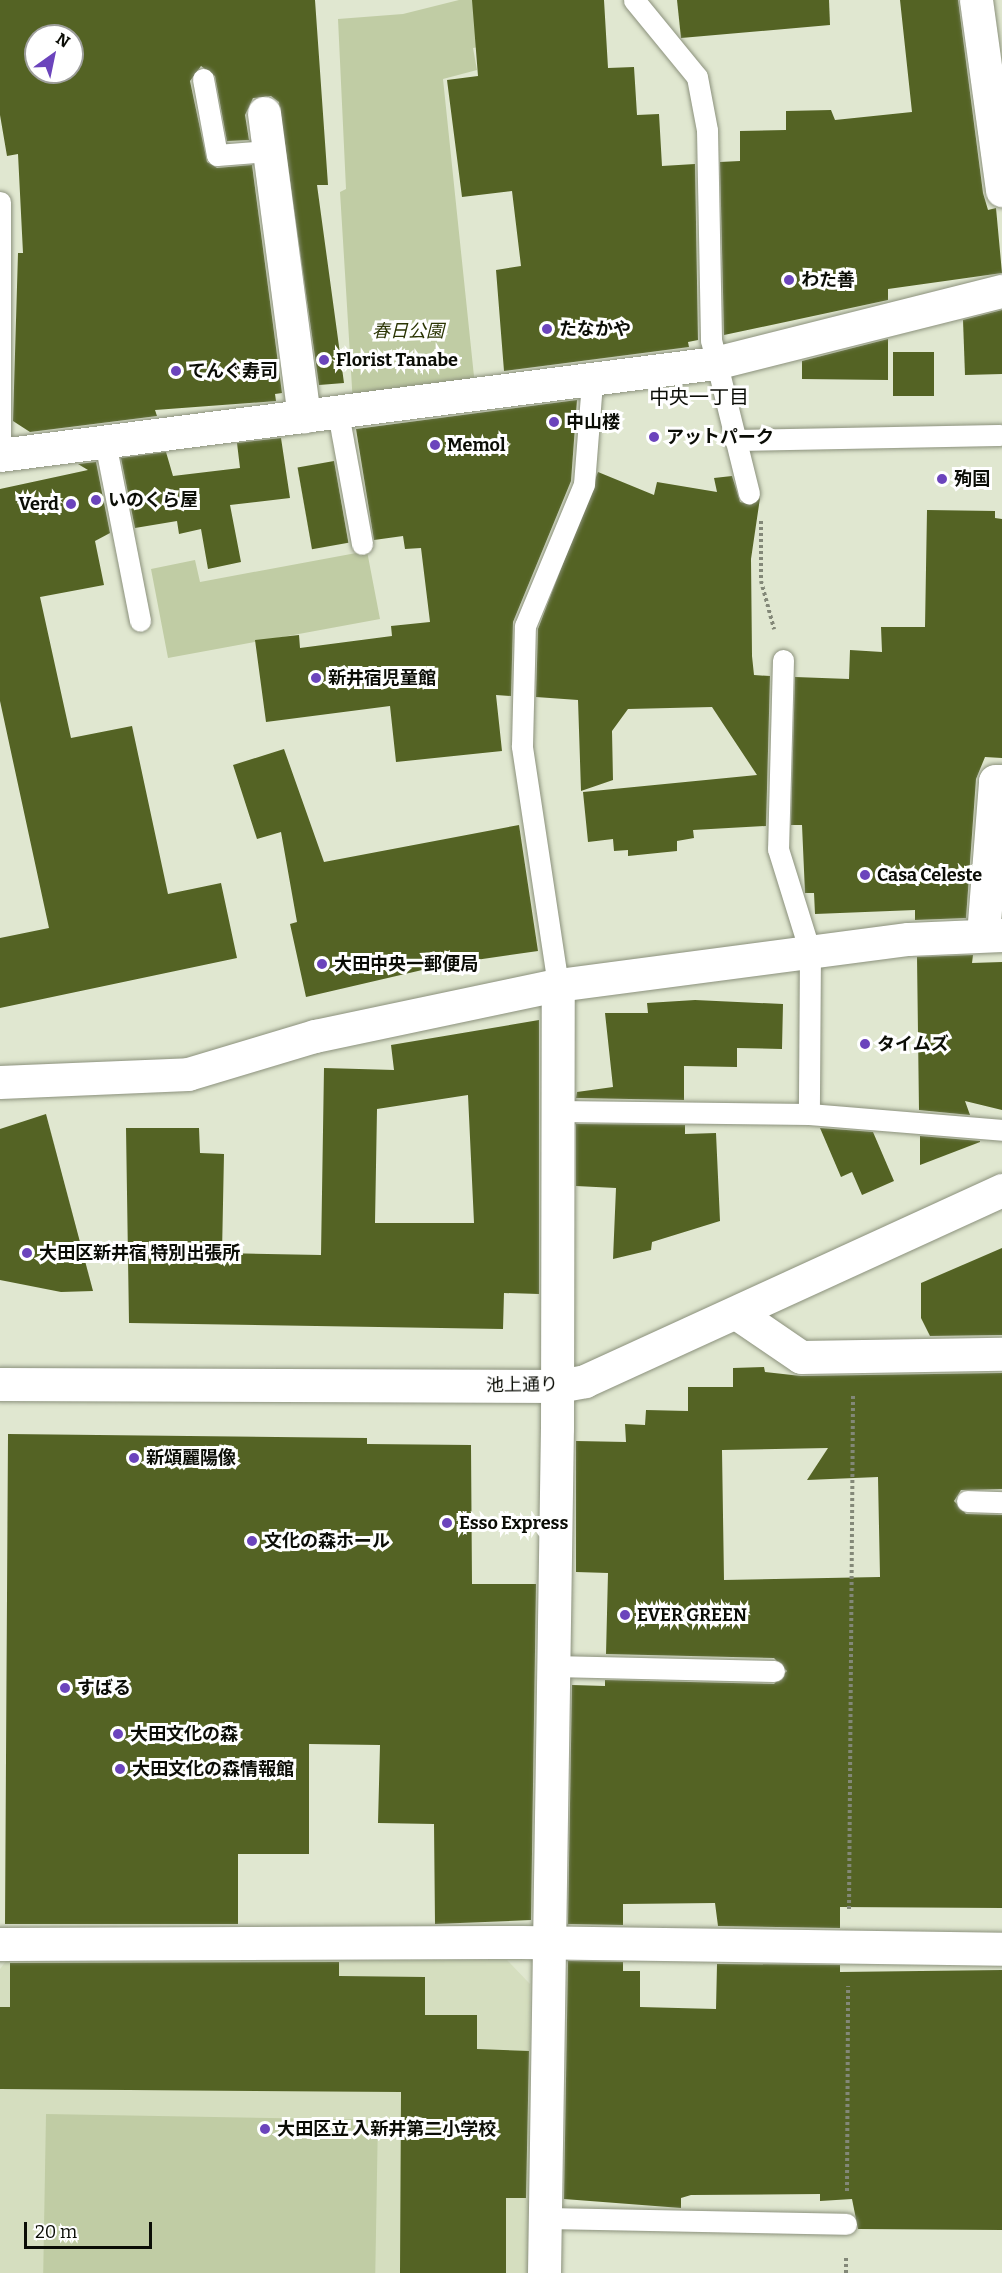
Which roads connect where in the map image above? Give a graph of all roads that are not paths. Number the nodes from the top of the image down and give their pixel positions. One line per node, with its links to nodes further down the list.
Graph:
1 (634, 0): 9 (lane)
2 (976, 0): 6 (street)
3 (204, 79): 5 (lane)
4 (264, 113): 5 (street)
5 (268, 151): 12 (street)
6 (1002, 190)
7 (0, 202): 16 (lane)
8 (1002, 291): 9 (street)
9 (715, 363): 10 (street); 14 (lane)
10 (592, 382): 11 (street); 24 (lane)
11 (338, 413): 12 (street); 18 (lane)
12 (304, 416): 15 (street)
13 (1000, 435): 14 (lane)
14 (735, 440): 17 (lane)
15 (105, 442): 16 (street); 19 (lane)
16 (0, 455)
17 (749, 494)
18 (362, 544)
19 (140, 621)
20 (783, 660): 23 (lane)
21 (1002, 781): 22 (street)
22 (992, 935): 23 (street)
23 (810, 952): 24 (street); 27 (lane)
24 (558, 986): 25 (street); 26 (street)
25 (0, 1082)
26 (558, 1110): 27 (lane); 33 (street)
27 (809, 1114): 28 (lane)
28 (1002, 1130)
29 (1002, 1190): 30 (street, 池上通り)
30 (738, 1314): 31 (street); 33 (street, 池上通り)
31 (1002, 1354)
32 (0, 1384): 33 (street, 池上通り)
33 (558, 1386): 36 (street)
34 (967, 1501): 35 (lane)
35 (1002, 1502)
36 (552, 1666): 37 (lane); 38 (street)
37 (774, 1671)
38 (545, 1942): 39 (street); 40 (street); 41 (street)
39 (0, 1944)
40 (1002, 1949)
41 (544, 2218): 42 (lane); 43 (street)
42 (846, 2224)
43 (544, 2273)

